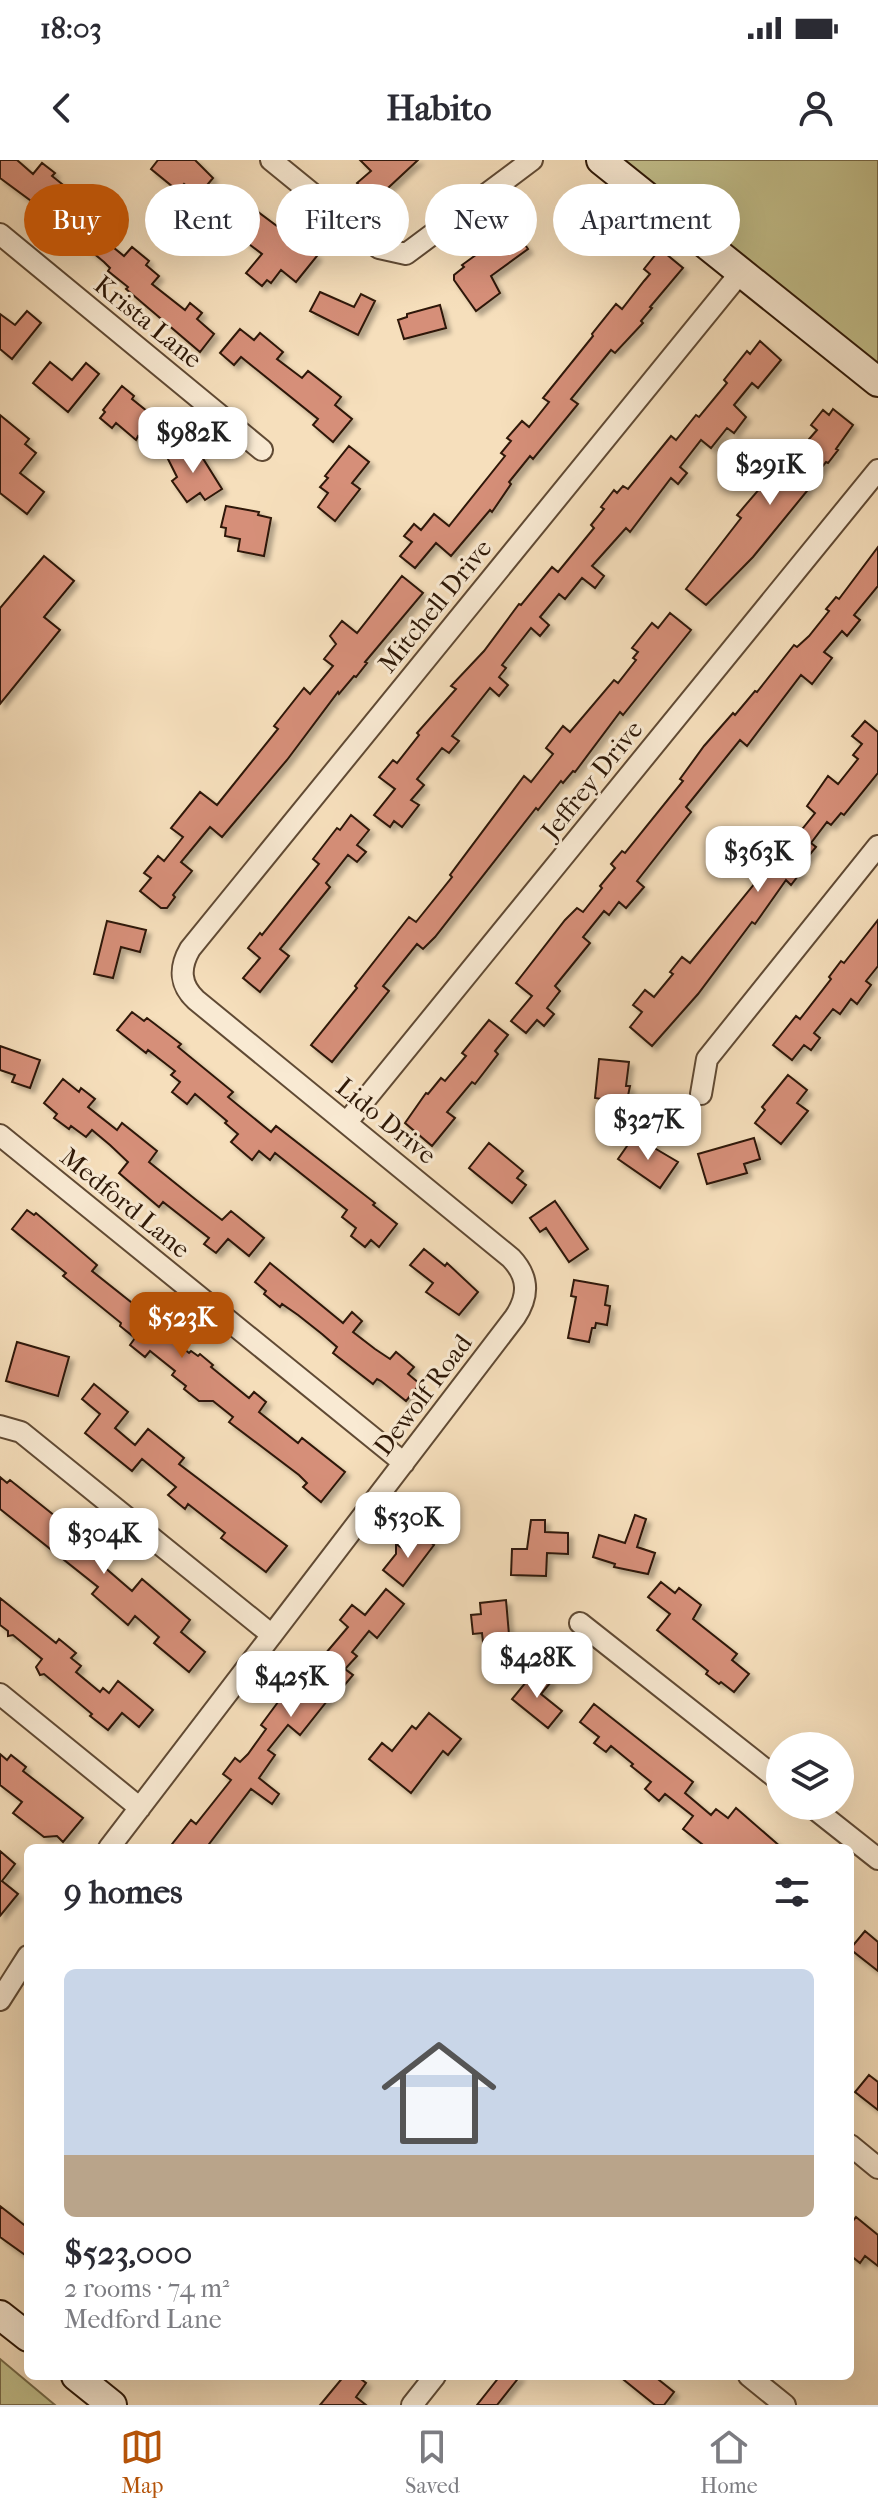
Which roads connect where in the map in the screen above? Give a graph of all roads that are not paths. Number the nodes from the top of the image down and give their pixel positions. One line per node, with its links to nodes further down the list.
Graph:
1 (271, 160): 2 (street)
2 (532, 160)
3 (601, 160): 5 (street)
4 (0, 234): 7 (street, Krista Lane)
5 (741, 272): 6 (street); 10 (street, Mitchell Drive)
6 (878, 382)
7 (262, 450)
8 (878, 470): 12 (street, Jeffrey Drive)
9 (878, 846): 11 (street)
10 (183, 979): 12 (street, Lido Drive)
11 (701, 1094)
12 (347, 1122): 14 (street, Lido Drive)
13 (0, 1135): 16 (street, Medford Lane)
14 (515, 1317): 16 (street, Dewolf Road)
15 (0, 1426): 18 (street)
16 (404, 1463): 18 (street, Dewolf Road)
17 (580, 1623): 20 (street)
18 (272, 1635): 21 (street, Dewolf Road)
19 (0, 1694): 21 (street)
20 (766, 1770)
21 (140, 1808): 23 (street, Dewolf Road)
22 (824, 1820): 24 (street)
23 (112, 1844)
24 (847, 1844)
25 (855, 1852): 26 (street)
26 (878, 1859)
27 (24, 1961): 28 (street)
28 (3, 1987)
29 (854, 2148): 30 (street)
30 (878, 2168)
31 (0, 2315): 32 (street)
32 (24, 2334)
33 (81, 2380): 36 (street)
34 (432, 2380): 37 (street)
35 (754, 2380): 38 (street)
36 (112, 2405)
37 (412, 2405)
38 (785, 2405)

